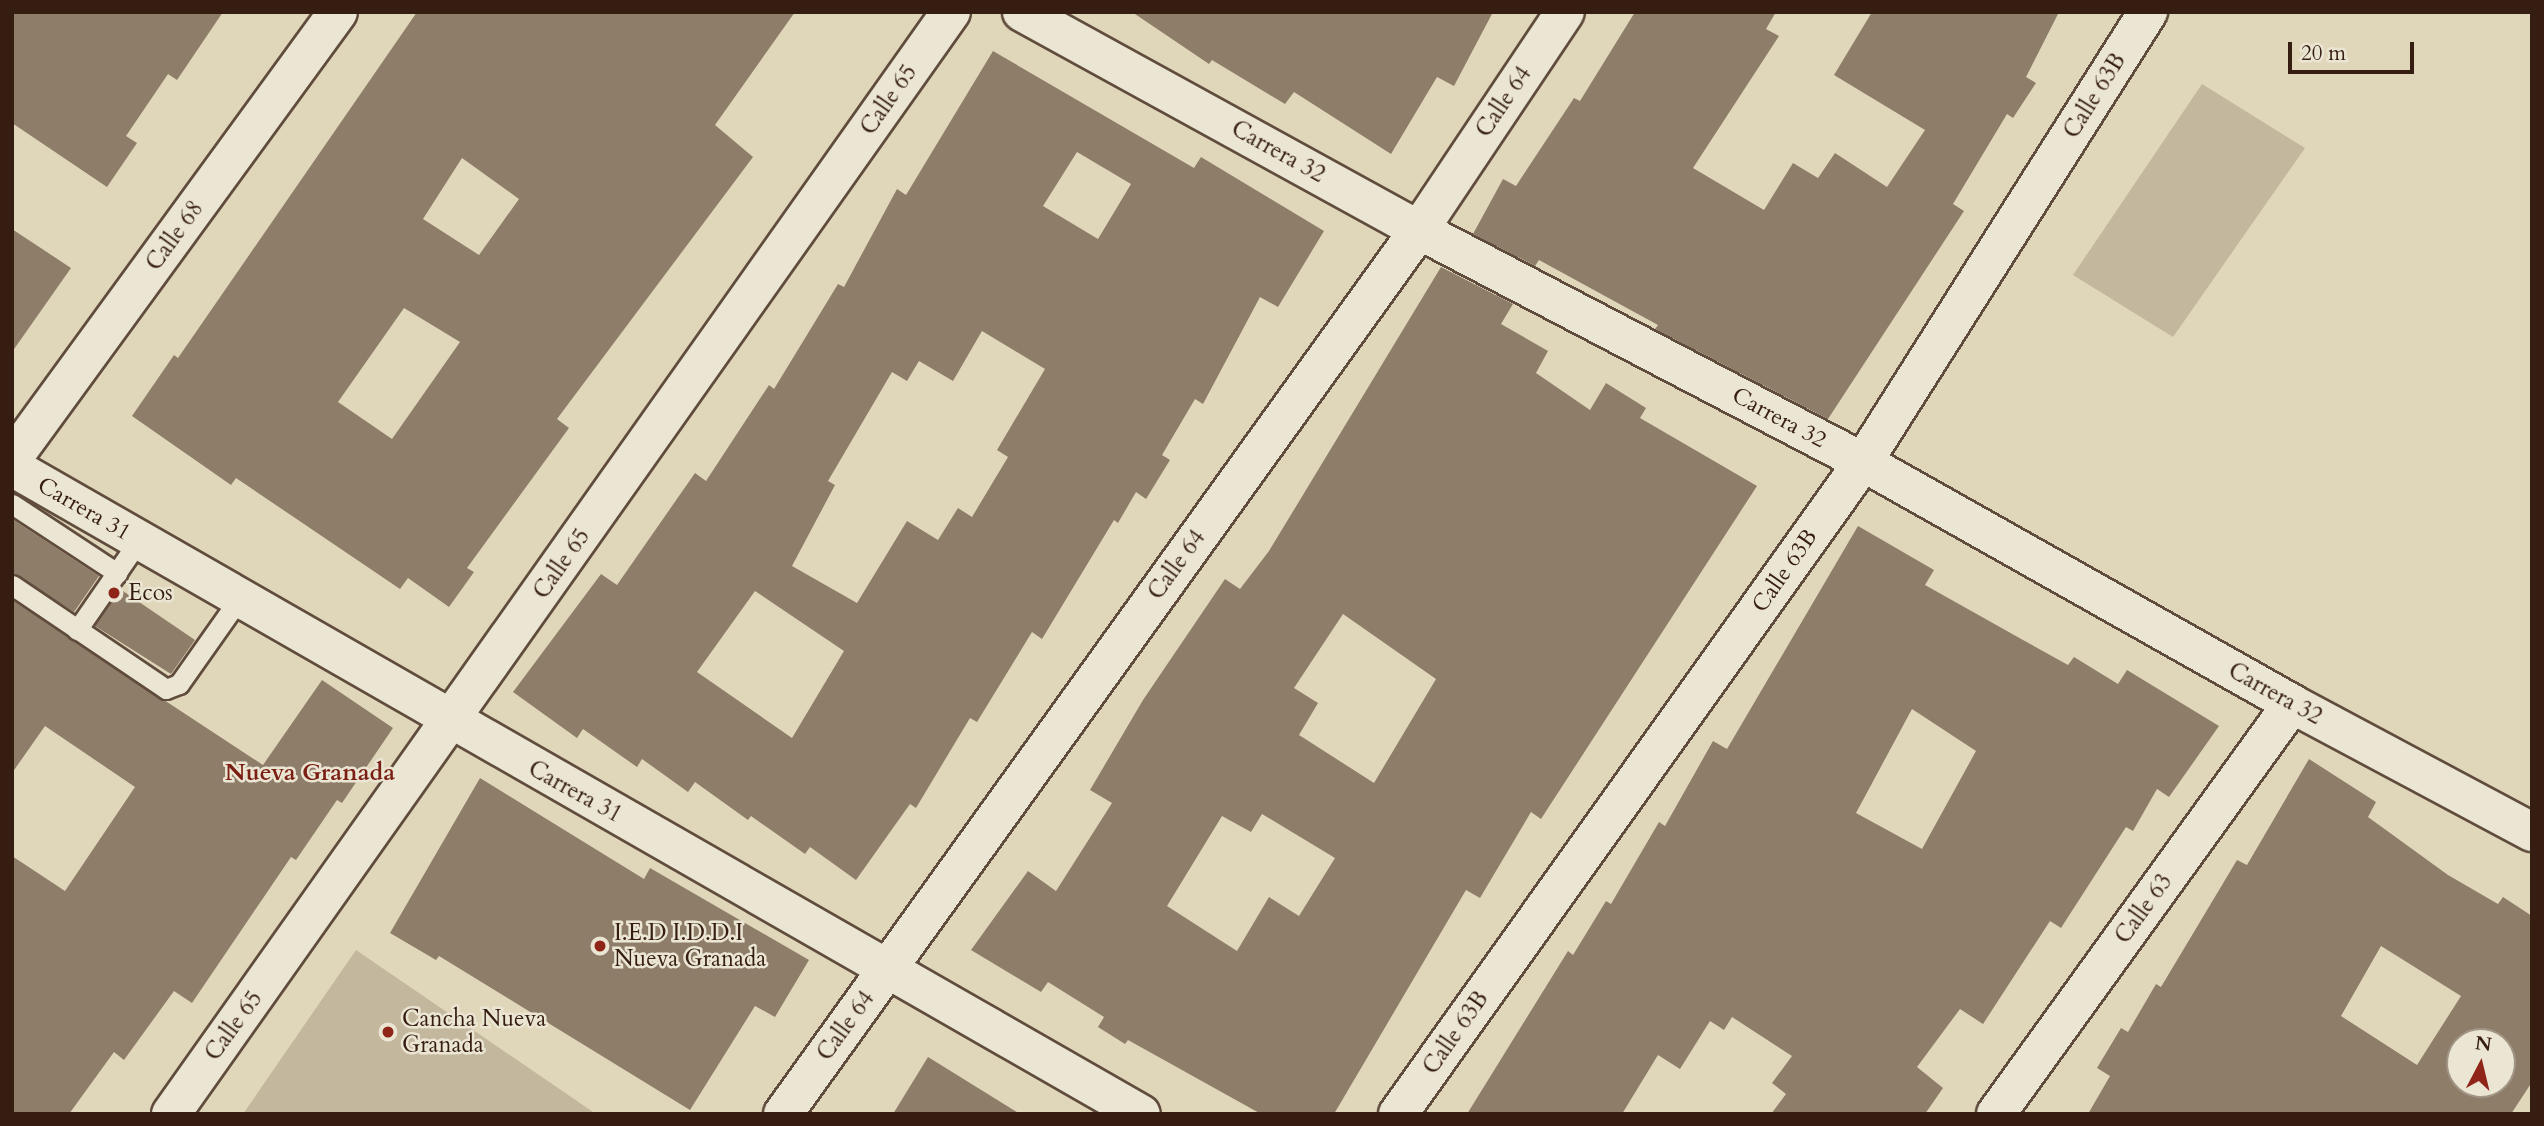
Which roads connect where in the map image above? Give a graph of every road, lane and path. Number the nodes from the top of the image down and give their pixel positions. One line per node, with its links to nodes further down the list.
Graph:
1 (338, 12): 7 (street, Calle 68)
2 (951, 12): 17 (street, Calle 65)
3 (1022, 12): 6 (street, Carrera 32)
4 (1565, 12): 6 (street, Calle 64)
5 (2148, 12): 8 (street, Calle 63B)
6 (1419, 230): 8 (street, Carrera 32); 19 (street, Calle 64)
7 (12, 459)
8 (1863, 462): 16 (street, Carrera 32); 23 (street, Calle 63B)
9 (12, 467): 11 (street, Carrera 31)
10 (12, 503): 12 (lane)
11 (139, 540): 12 (lane); 14 (street, Carrera 31)
12 (117, 573): 15 (lane)
13 (12, 585): 15 (lane)
14 (239, 599): 15 (lane); 17 (street, Carrera 31)
15 (77, 631)
16 (2292, 704): 18 (street, Carrera 32); 24 (street, Calle 63)
17 (451, 722): 19 (street, Carrera 31); 20 (street, Calle 65)
18 (2532, 832)
19 (887, 968): 21 (street, Calle 64); 22 (street, Carrera 31)
20 (171, 1114)
21 (783, 1114)
22 (1141, 1114)
23 (1398, 1114)
24 (1996, 1114)

